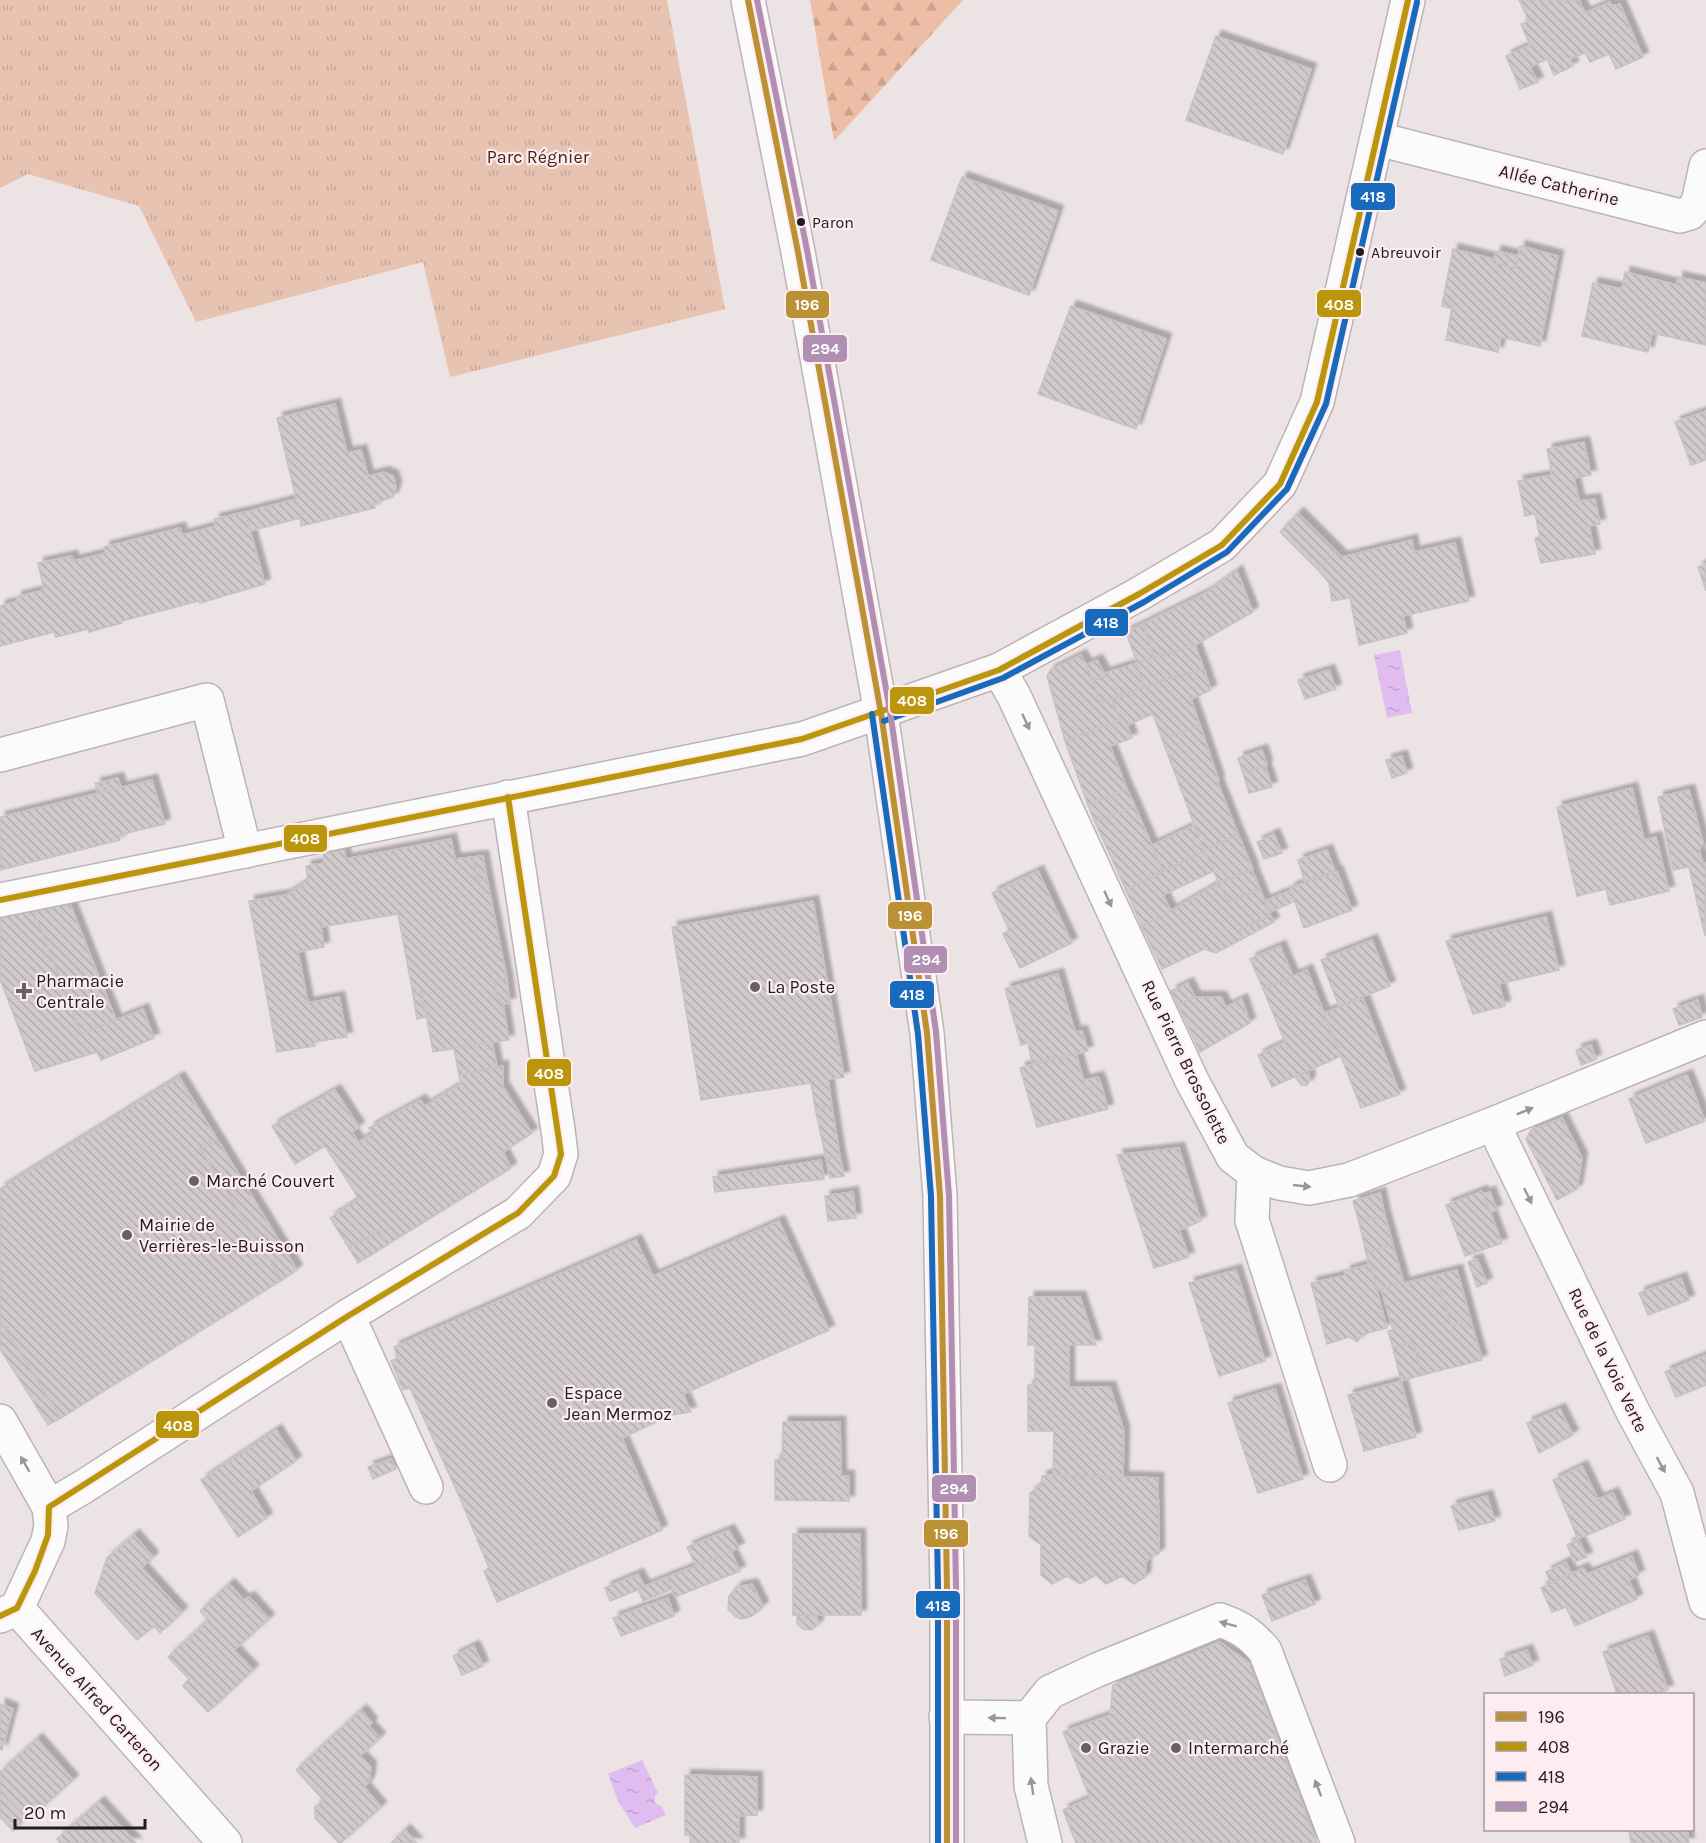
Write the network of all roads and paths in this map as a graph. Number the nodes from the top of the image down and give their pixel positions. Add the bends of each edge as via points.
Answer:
1 (748, 0) edge
2 (1408, 0) edge
3 (1378, 139) junction
4 (1706, 166) edge
5 (999, 670) junction
6 (881, 713) junction
7 (0, 754) edge
8 (508, 797) junction
9 (245, 851) junction
10 (0, 900) edge
11 (1706, 1038) edge
12 (1493, 1124) junction
13 (1254, 1173) junction
14 (348, 1316) junction
15 (0, 1421) edge
16 (1330, 1465) dead end
17 (426, 1487) dead end
18 (49, 1507) junction
19 (1706, 1602) edge
20 (9, 1612) edge
21 (946, 1716) junction
22 (1029, 1718) junction
23 (225, 1843) edge
24 (947, 1843) edge
25 (1044, 1843) edge
26 (1338, 1843) edge

1 - 6 street
2 - 3 street
3 - 4 street, Allée Catherine via 1680,216 1690,213 1698,203
3 - 5 street via 1317,402 1280,484 1222,546
5 - 6 street
5 -> 13 street, Rue Pierre Brossolette via 1192,1082 1233,1157
6 - 8 street via 802,739
6 - 21 street via 927,1033 940,1196
7 - 9 street via 207,700
8 - 9 street
8 - 14 street via 561,1154 554,1176 518,1214
9 - 10 street
12 -> 11 street, Rue Pierre Brossolette
13 -> 12 street, Rue Pierre Brossolette via 1279,1183 1309,1188 1349,1180
12 -> 19 street, Rue de la Voie Verte via 1633,1412 1677,1493
13 - 16 street via 1252,1220
14 - 17 street
14 - 18 street
18 -> 15 street
18 - 20 street via 48,1541
20 - 23 street, Avenue Alfred Carteron
22 -> 21 street
21 - 24 street
25 -> 22 street via 1031,1786
26 -> 22 street via 1265,1651 1254,1637 1238,1627 1220,1620 1097,1670 1050,1692

